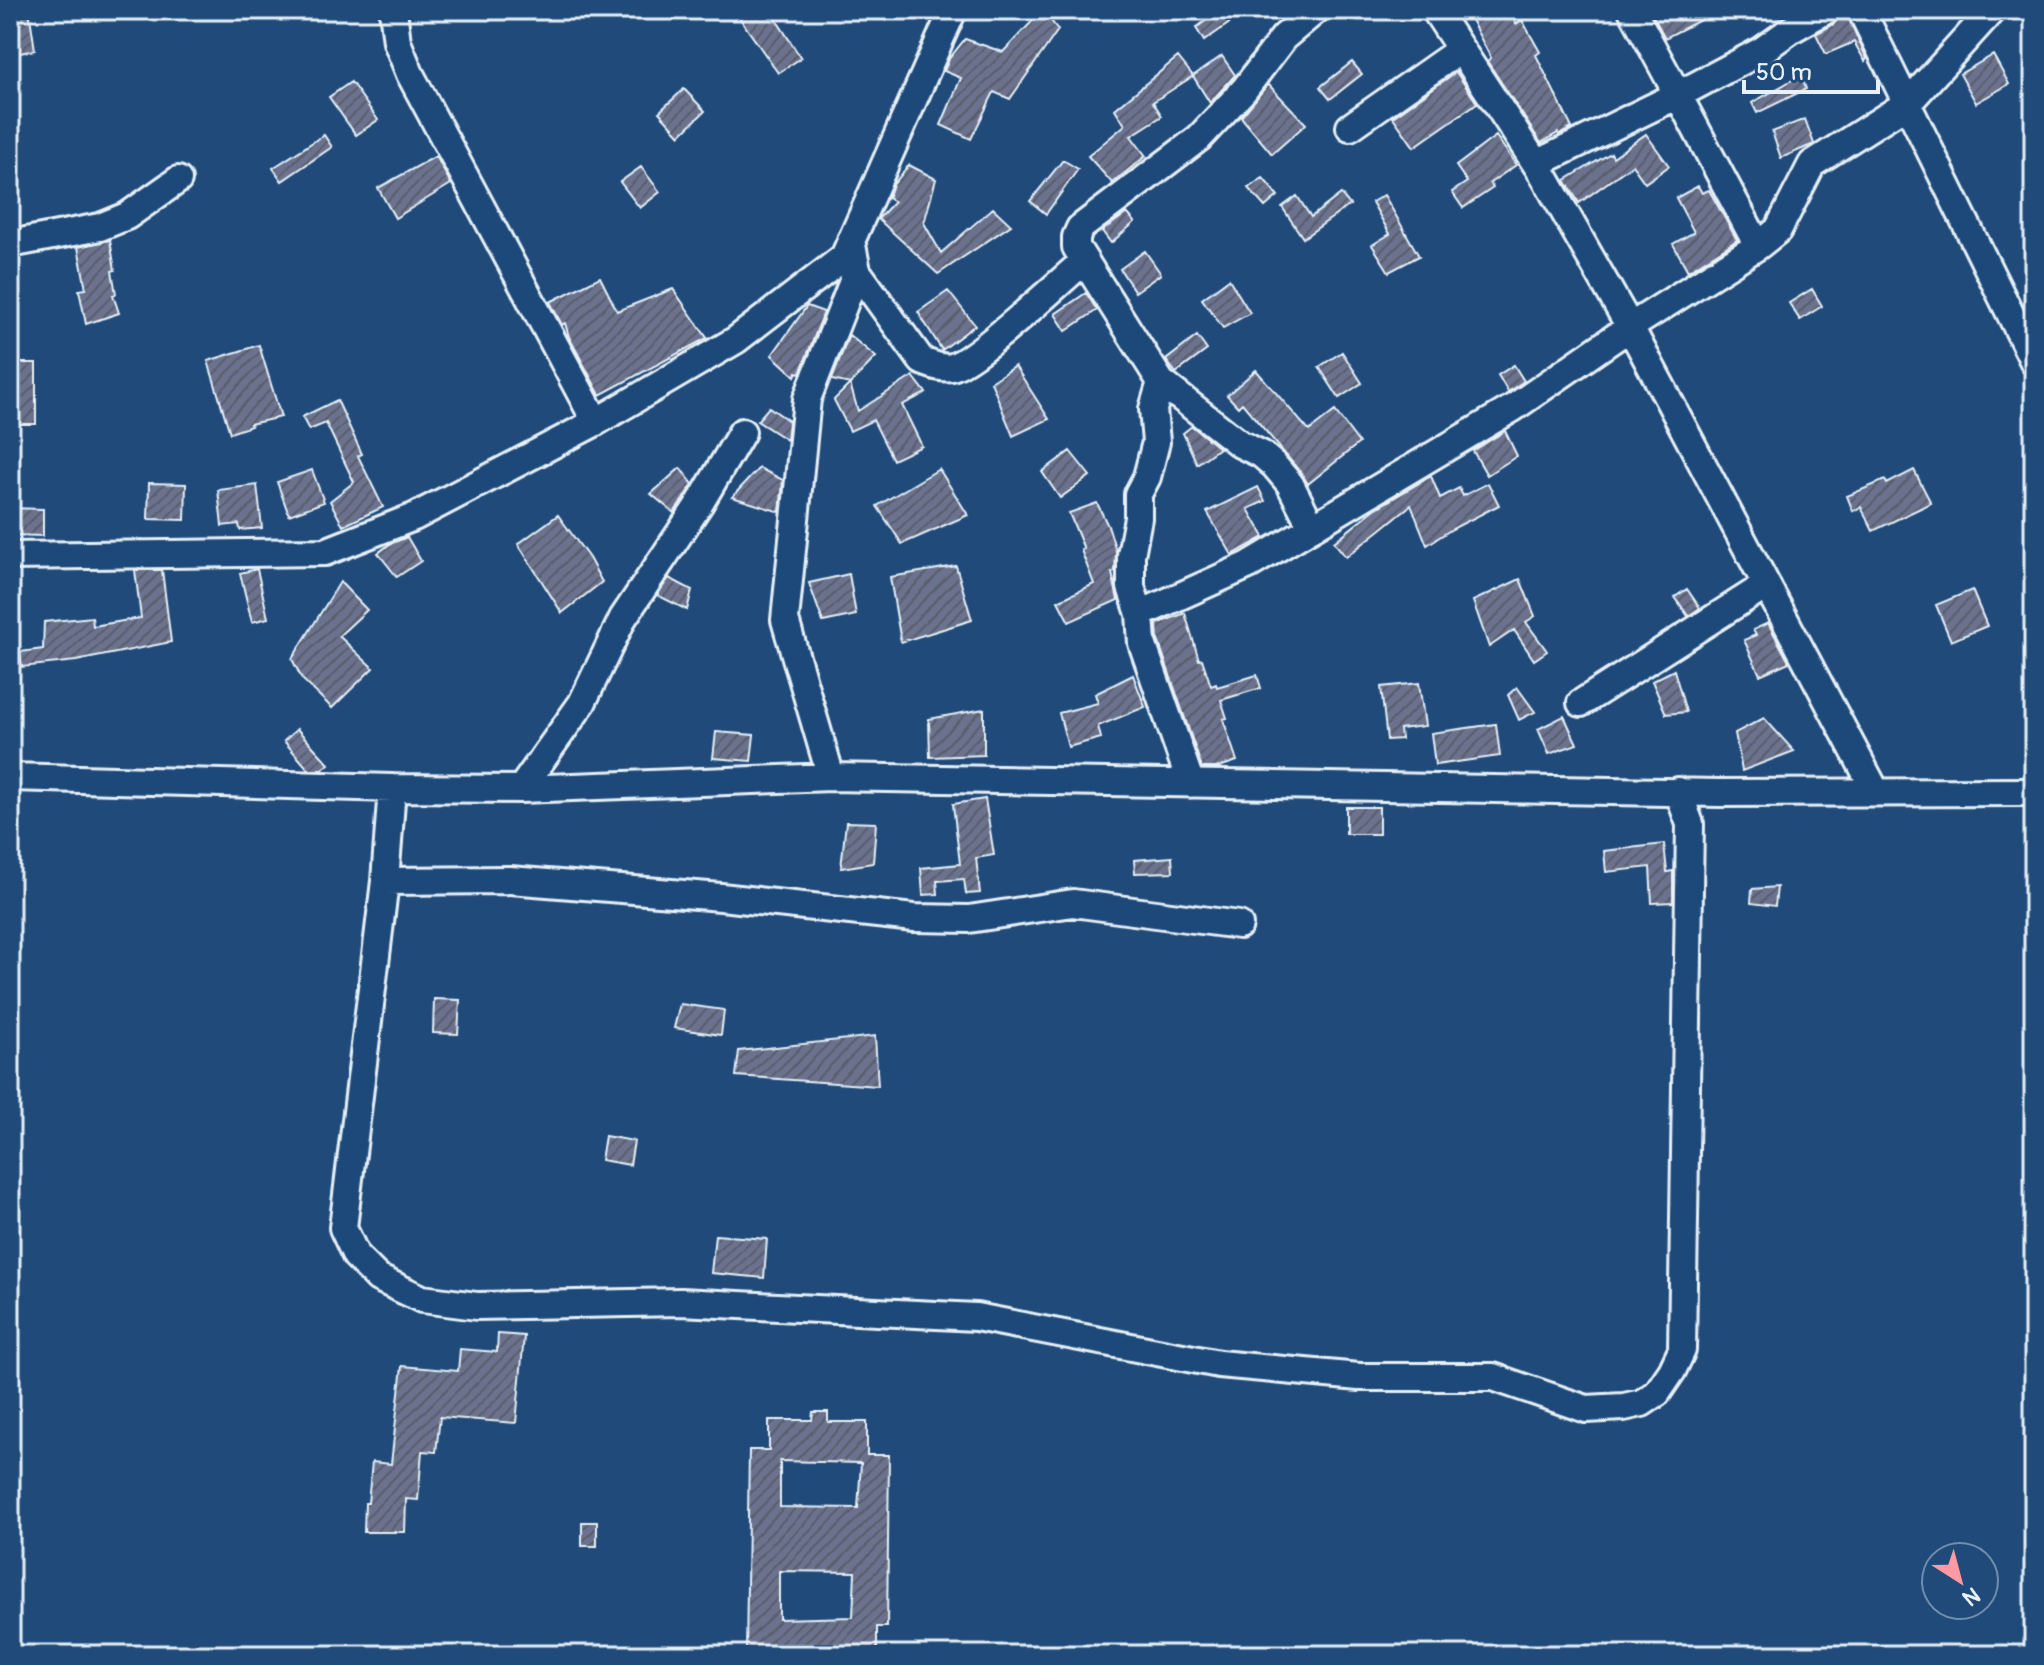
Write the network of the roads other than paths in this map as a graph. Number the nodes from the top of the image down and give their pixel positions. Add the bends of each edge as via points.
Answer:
1 (393, 10) edge
2 (953, 10) edge
3 (1316, 10) edge
4 (1435, 10) edge
5 (1632, 10) edge
6 (1826, 10) edge
7 (1861, 10) edge
8 (1992, 10) edge
9 (1460, 50) junction
10 (1678, 95) junction
11 (1908, 103) junction
12 (1350, 127) dead end
13 (1536, 164) junction
14 (178, 180) dead end
15 (851, 240) junction
16 (10, 244) edge
17 (1758, 246) junction
18 (1083, 262) junction
19 (857, 271) junction
20 (1630, 327) junction
21 (2034, 362) edge
22 (1161, 382) junction
23 (596, 422) junction
24 (742, 432) dead end
25 (1312, 527) junction
26 (10, 556) edge
27 (1766, 585) junction
28 (1140, 614) junction
29 (1581, 703) dead end
30 (10, 777) edge
31 (831, 777) junction
32 (1191, 784) junction
33 (392, 788) junction
34 (521, 789) junction
35 (1678, 791) junction
36 (1876, 792) junction
37 (2034, 792) edge
38 (1719, 793) junction
39 (1690, 824) junction
40 (385, 881) junction
41 (1239, 925) dead end

1 - 23 street via 397,42 410,74
2 - 15 street
3 - 18 street via 1284,37 1199,138 1080,228 1076,247
4 - 9 street
5 - 10 street
6 - 10 street
7 - 11 street
8 - 11 street
9 - 12 street
9 - 13 street
10 - 13 street
10 - 17 street
11 - 17 street via 1812,164 1778,230
11 - 21 street
13 - 20 street
14 - 16 street via 127,216 100,227
15 - 19 street
15 - 23 street via 844,257 736,340
17 - 20 street
18 - 19 street via 975,354 945,367 922,361
18 - 22 street
19 - 31 street via 807,399 785,620
20 - 25 street via 1513,408
20 - 27 street
22 - 25 street via 1274,465
22 - 28 street via 1153,409 1156,442 1138,494 1131,555 1131,587
23 - 26 street via 414,517 325,552
24 - 34 street via 623,618 582,703
25 - 28 street via 1249,565
27 - 29 street
27 - 36 street
28 - 32 street via 1142,643
30 - 33 street
31 - 32 street
31 - 34 street
32 - 35 street
33 - 34 street
33 - 40 street
35 - 38 street
35 - 39 street
36 - 37 street
36 - 38 street
38 - 39 street
39 - 40 street via 1682,1350 1657,1393 1642,1403 1586,1409 1493,1377 1359,1377 1219,1364 976,1317 681,1302 477,1306 422,1299 378,1278 356,1256 343,1228
40 - 41 street via 510,880 914,918 969,919 1073,903

